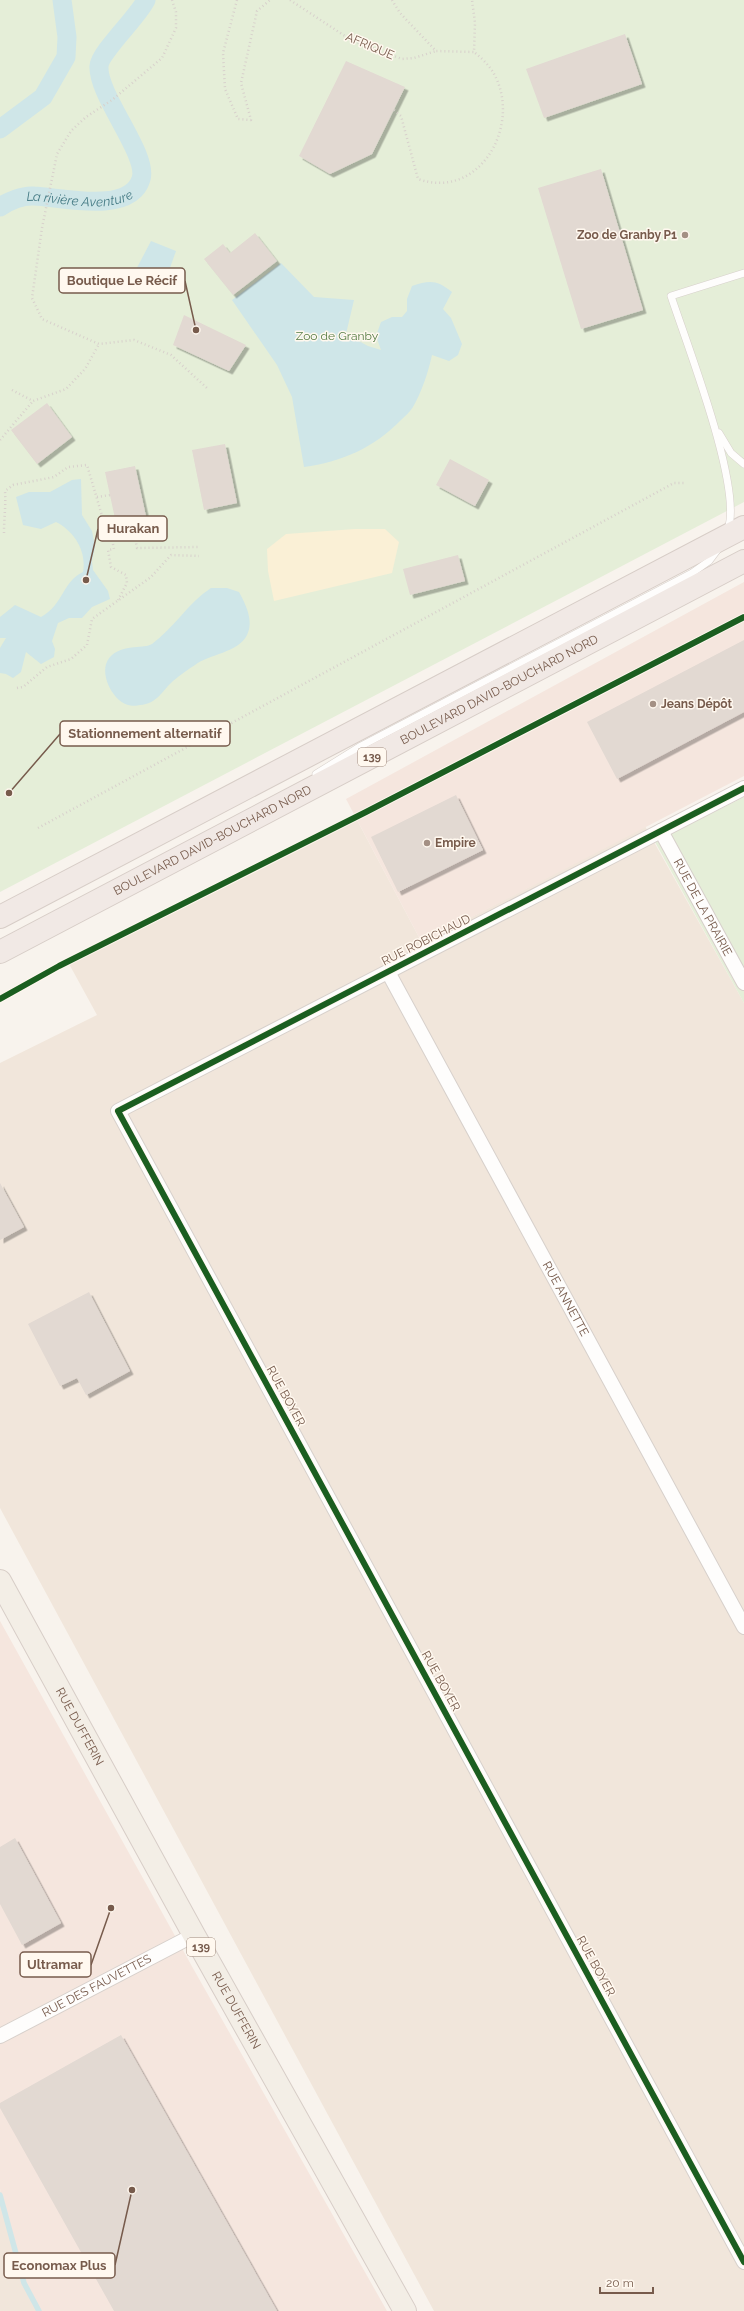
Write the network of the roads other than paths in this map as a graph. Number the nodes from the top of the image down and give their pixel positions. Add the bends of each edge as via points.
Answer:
1 (744, 273) edge
2 (714, 424) junction
3 (744, 464) edge
4 (735, 532) edge
5 (744, 561) edge
6 (308, 779) dead end
7 (295, 788) dead end
8 (744, 788) edge
9 (661, 831) junction
10 (208, 843) junction
11 (0, 917) edge
12 (0, 952) edge
13 (388, 972) junction
14 (744, 983) edge
15 (118, 1111) joint
16 (0, 1582) edge
17 (744, 1627) edge
18 (194, 1935) junction
19 (0, 2036) edge
20 (744, 2262) edge
21 (404, 2311) edge

1 - 2 lane via 671,296
2 - 3 lane via 731,453
2 - 4 lane
4 - 6 lane via 709,561 692,573 361,746
4 - 11 highway, 139
5 - 10 highway, BOULEVARD DAVID-BOUCHARD NORD / 139
7 - 10 lane
8 - 9 street, RUE ROBICHAUD
9 - 13 street, RUE ROBICHAUD
9 - 14 street, RUE DE LA PRAIRIE
10 - 12 highway, BOULEVARD DAVID-BOUCHARD NORD / 139
13 - 15 street, RUE ROBICHAUD
13 - 17 street, RUE ANNETTE
15 - 20 street, RUE BOYER
16 - 18 main road, RUE DUFFERIN / 139
18 - 19 street, RUE DES FAUVETTES
18 - 21 main road, RUE DUFFERIN / 139

